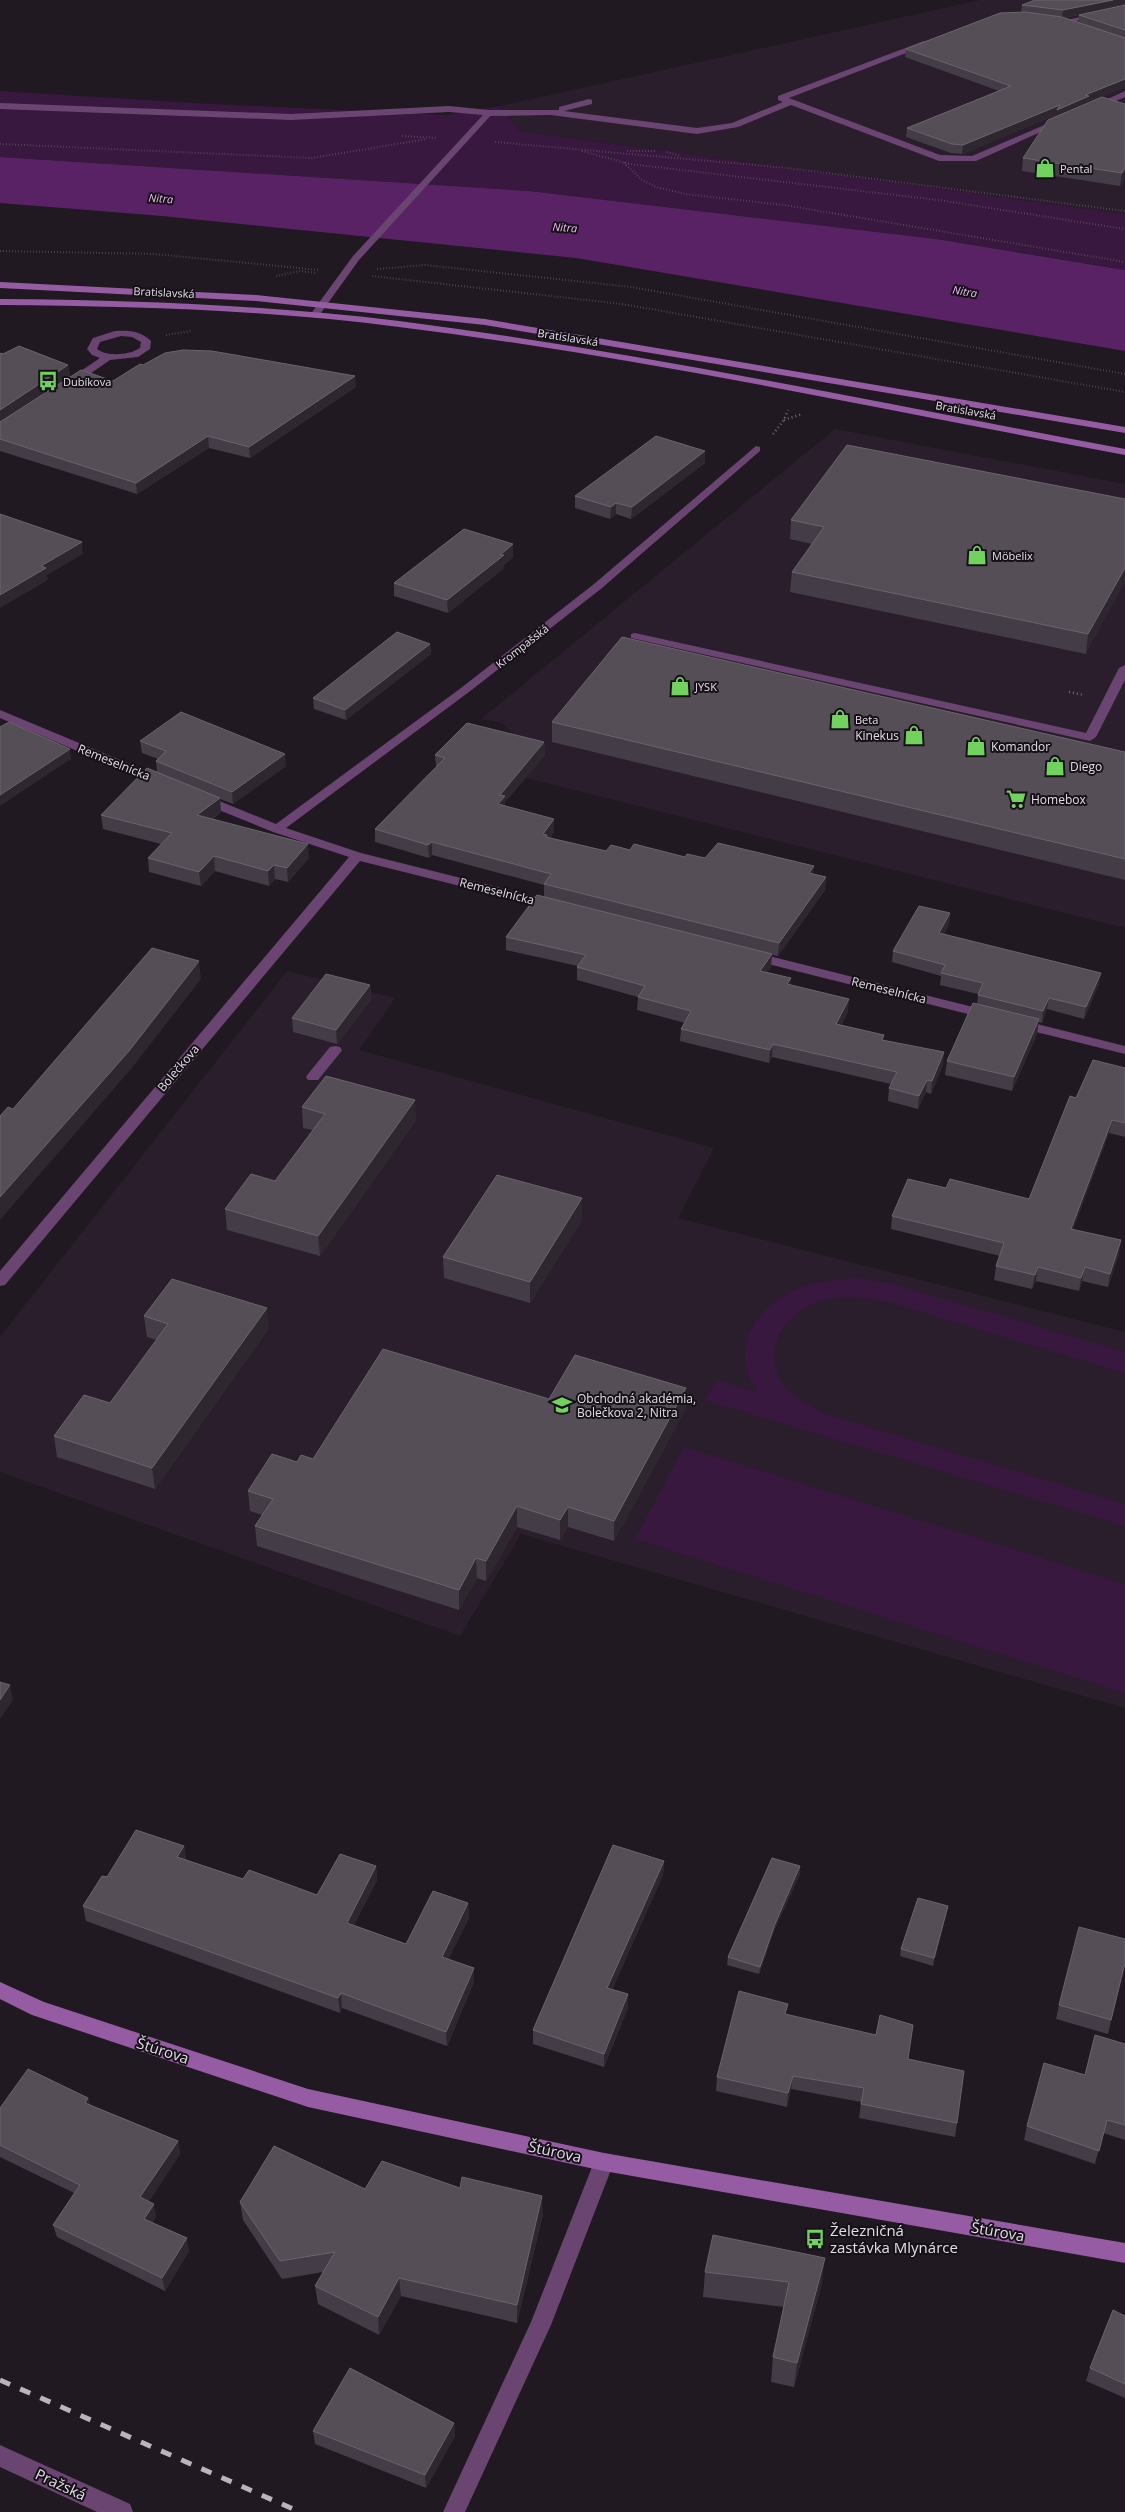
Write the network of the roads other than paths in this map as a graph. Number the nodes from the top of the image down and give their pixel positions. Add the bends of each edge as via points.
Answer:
1 (1125, 9) edge
2 (1052, 21) edge
3 (1062, 22) junction
4 (1080, 28) edge
5 (934, 39) edge
6 (1125, 94) edge
7 (1110, 100) junction
8 (792, 101) junction
9 (589, 102) dead end
10 (1125, 105) edge
11 (0, 106) edge
12 (1086, 110) edge
13 (551, 112) junction
14 (489, 113) junction
15 (1070, 117) edge
16 (0, 285) edge
17 (0, 302) edge
18 (322, 303) junction
19 (314, 315) junction
20 (109, 357) junction
21 (64, 388) edge
22 (1125, 430) edge
23 (756, 449) dead end
24 (1125, 452) edge
25 (635, 636) dead end
26 (1125, 668) edge
27 (1121, 684) edge
28 (0, 714) edge
29 (169, 784) edge
30 (187, 792) edge
31 (277, 829) junction
32 (357, 856) junction
33 (568, 909) edge
34 (741, 953) edge
35 (335, 1050) dead end
36 (1125, 1050) edge
37 (313, 1077) dead end
38 (0, 1282) edge
39 (0, 1990) edge
40 (604, 2162) junction
41 (1125, 2253) edge
42 (0, 2456) edge
43 (122, 2512) edge
44 (454, 2512) edge

1 - 3 street
2 - 3 street
3 - 4 street
5 - 8 street via 782,98
6 - 7 street
7 - 10 street
7 - 12 street
8 - 13 street via 734,127 719,130 696,131
8 - 15 street via 939,158 973,159
9 - 13 street
11 - 14 street via 291,117 449,109
13 - 14 street
14 - 18 street via 343,272
16 - 18 main road, Bratislavská via 178,292
17 - 19 main road, Bratislavská via 174,305
18 - 19 street
18 - 22 main road, Bratislavská via 589,338
19 - 24 main road, Bratislavská via 588,352
20 - 20 street via 126,357 141,352 146,349 146,341 137,335 119,334 96,340 92,349 101,356
20 - 21 street
23 - 31 street, Krompašská via 590,592 466,690
25 - 27 street via 1090,737
26 - 27 street
28 - 29 street, Remeselnícka via 11,724
30 - 31 street, Remeselnícka
31 - 32 street, Remeselnícka
32 - 33 street, Remeselnícka
32 - 38 street, Bolečkova
34 - 36 street, Remeselnícka
35 - 37 street
39 - 40 main road, Štúrova via 39,2009 308,2098
40 - 41 main road, Štúrova
40 - 44 street via 540,2325
42 - 43 street, Pražská

